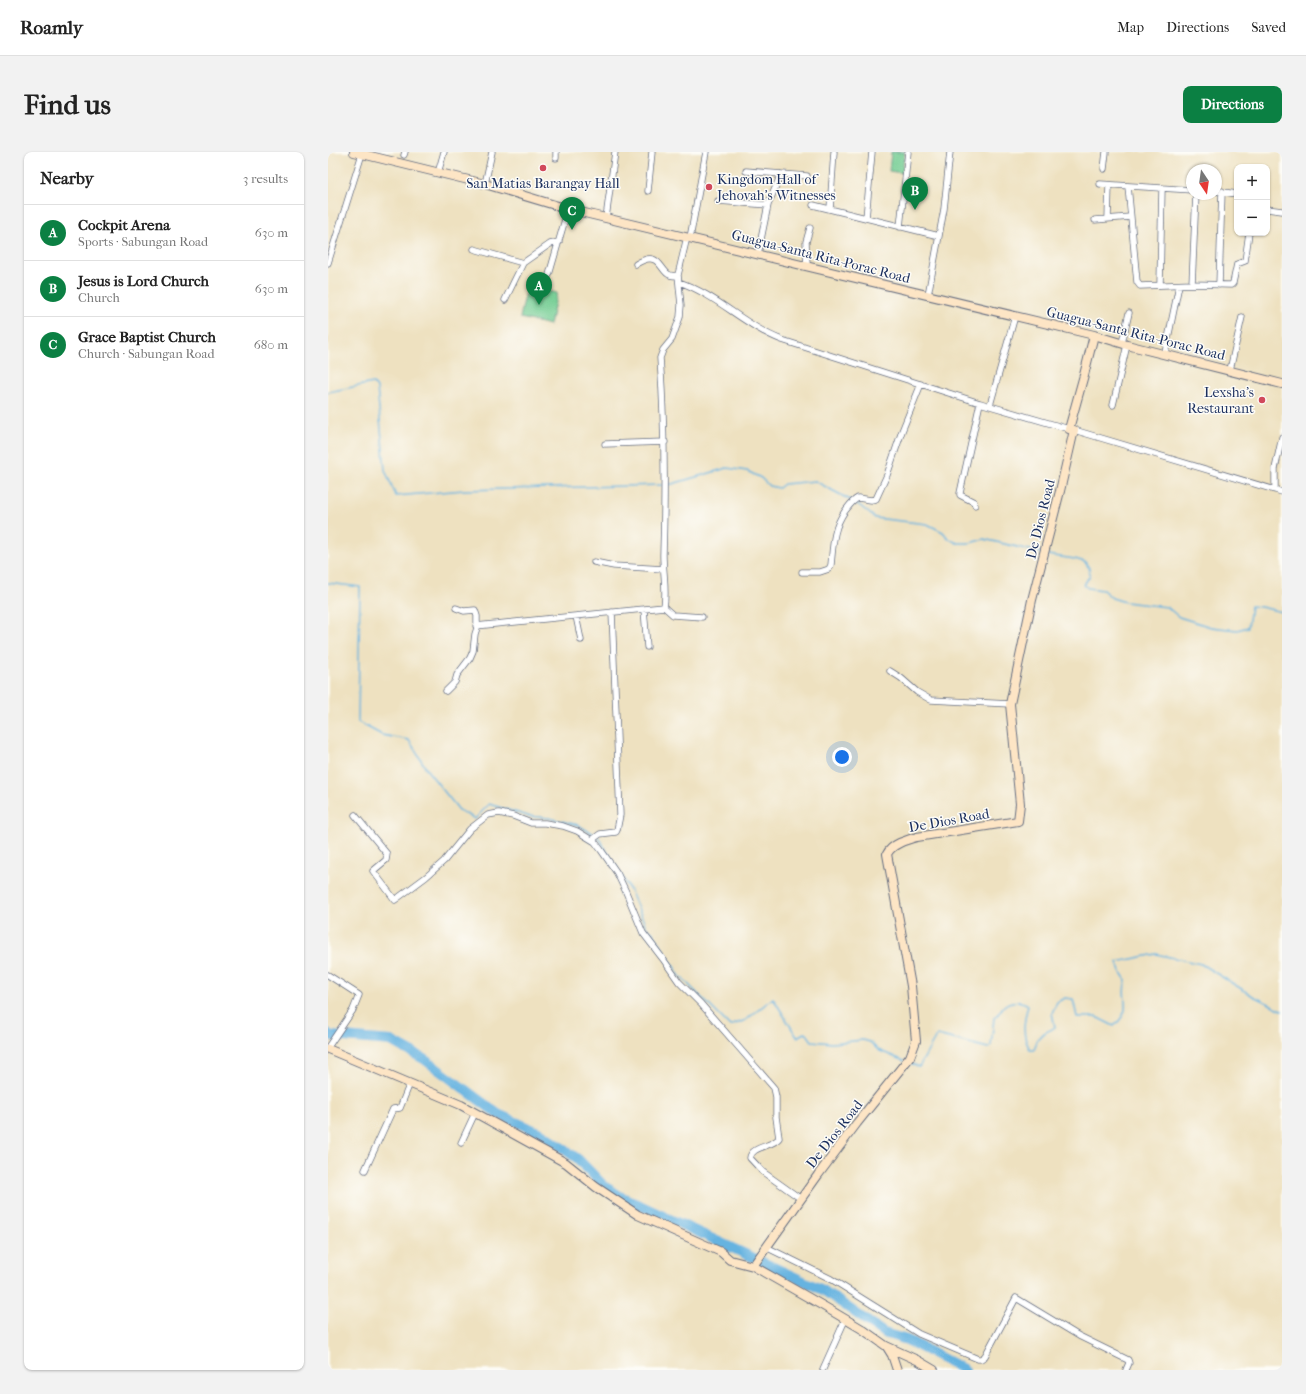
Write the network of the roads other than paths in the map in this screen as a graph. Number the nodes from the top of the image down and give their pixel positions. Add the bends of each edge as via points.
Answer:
1 (444, 152) edge
2 (492, 152) edge
3 (556, 152) edge
4 (615, 152) edge
5 (652, 152) edge
6 (706, 152) edge
7 (834, 152) edge
8 (872, 152) edge
9 (908, 152) edge
10 (950, 152) edge
11 (1106, 152) edge
12 (358, 153) edge
13 (556, 158) dead end
14 (1104, 169) dead end
15 (746, 171) dead end
16 (438, 173) junction
17 (781, 174) junction
18 (808, 176) dead end
19 (484, 184) junction
20 (1100, 184) dead end
21 (1109, 185) junction
22 (1128, 186) junction
23 (1162, 188) junction
24 (1186, 190) edge
25 (648, 191) dead end
26 (1222, 192) edge
27 (1234, 194) edge
28 (1196, 200) edge
29 (1219, 200) edge
30 (718, 201) dead end
31 (813, 205) dead end
32 (768, 206) junction
33 (568, 209) junction
34 (830, 209) junction
35 (1270, 209) edge
36 (1282, 211) edge
37 (1130, 217) junction
38 (606, 218) junction
39 (866, 218) junction
40 (1108, 219) junction
41 (1095, 220) dead end
42 (900, 227) junction
43 (810, 228) dead end
44 (939, 236) junction
45 (1249, 236) edge
46 (689, 237) junction
47 (559, 242) junction
48 (474, 249) dead end
49 (758, 254) junction
50 (328, 263) edge
51 (523, 263) junction
52 (636, 264) dead end
53 (807, 266) junction
54 (549, 275) dead end
55 (678, 275) junction
56 (679, 282) junction
57 (1192, 284) junction
58 (1160, 285) junction
59 (1179, 285) junction
60 (1219, 286) junction
61 (928, 295) junction
62 (505, 300) dead end
63 (1129, 313) dead end
64 (1015, 316) junction
65 (1242, 316) dead end
66 (1094, 335) junction
67 (1125, 344) junction
68 (1164, 353) junction
69 (1230, 370) junction
70 (921, 384) junction
71 (1282, 384) edge
72 (980, 403) junction
73 (990, 405) junction
74 (1113, 405) dead end
75 (1072, 430) junction
76 (1282, 437) edge
77 (665, 442) junction
78 (605, 444) dead end
79 (1275, 490) junction
80 (1282, 492) edge
81 (975, 505) dead end
82 (594, 562) dead end
83 (663, 569) junction
84 (802, 572) dead end
85 (664, 607) junction
86 (456, 608) dead end
87 (644, 609) junction
88 (612, 612) junction
89 (576, 616) junction
90 (702, 617) dead end
91 (476, 626) junction
92 (581, 640) dead end
93 (647, 646) dead end
94 (890, 671) dead end
95 (446, 691) dead end
96 (1010, 704) junction
97 (355, 815) dead end
98 (593, 839) junction
99 (328, 975) edge
100 (328, 1047) edge
101 (410, 1083) junction
102 (475, 1113) junction
103 (461, 1143) dead end
104 (366, 1170) dead end
105 (800, 1199) junction
106 (763, 1250) junction
107 (754, 1265) junction
108 (845, 1320) junction
109 (886, 1346) junction
110 (823, 1368) dead end
111 (897, 1370) edge
112 (934, 1370) edge
113 (1126, 1370) edge

1 - 16 street
2 - 19 street
3 - 13 street
4 - 38 street
5 - 25 street
6 - 46 street
7 - 34 street
8 - 39 street
9 - 42 street
10 - 44 street
11 - 14 street
12 - 16 street, Guagua-Santa Rita-Porac Road
12 - 50 street
15 - 17 street
16 - 19 street, Guagua-Santa Rita-Porac Road
17 - 18 street
17 - 32 street
19 - 33 street, Guagua-Santa Rita-Porac Road
20 - 21 street
21 - 22 street
21 - 40 street
22 - 23 street
22 - 37 street
23 - 24 street
23 - 58 street
26 - 27 street
28 - 57 street
29 - 60 street
30 - 32 street
31 - 34 street
32 - 49 street
33 - 38 street, Guagua-Santa Rita-Porac Road
33 - 47 street
34 - 39 street
35 - 36 street
37 - 40 street
37 - 58 street via 1136,282 1140,286
38 - 46 street, Guagua-Santa Rita-Porac Road
39 - 42 street
40 - 41 street
42 - 44 street
43 - 53 street via 806,242
44 - 61 street
45 - 60 street via 1245,261 1238,264 1233,283
46 - 49 street, Guagua-Santa Rita-Porac Road
46 - 55 street
47 - 51 street via 550,244
47 - 54 street
48 - 51 street
49 - 53 street, Guagua-Santa Rita-Porac Road
51 - 62 street
52 - 55 street via 654,259 660,263 665,273 671,276
53 - 61 street, Guagua-Santa Rita-Porac Road
55 - 56 street
56 - 70 street via 737,313 767,334
56 - 77 street via 680,317 672,339 660,358
57 - 59 street
57 - 60 street
58 - 59 street
59 - 68 street
61 - 64 street, Guagua-Santa Rita-Porac Road
63 - 67 street
64 - 66 street, Guagua-Santa Rita-Porac Road
64 - 73 street
65 - 69 street
66 - 67 street, Guagua-Santa Rita-Porac Road
66 - 75 street, De Dios Road
67 - 68 street, Guagua-Santa Rita-Porac Road
67 - 74 street
68 - 69 street, Guagua-Santa Rita-Porac Road
69 - 71 street, Guagua-Santa Rita-Porac Road
70 - 72 street
70 - 84 street via 876,499 858,498 840,519 834,533 829,569
72 - 73 street
72 - 81 street via 960,493
73 - 75 street
75 - 79 street
75 - 96 street, De Dios Road
76 - 79 street via 1275,469
77 - 78 street
77 - 83 street
79 - 80 street
82 - 83 street
83 - 85 street
85 - 87 street
85 - 90 street via 673,615
86 - 91 street via 464,611 475,610
87 - 88 street
87 - 93 street
88 - 89 street
88 - 98 street via 620,815 616,832 600,834
89 - 91 street
89 - 92 street
91 - 95 street via 470,658
94 - 96 street via 931,700
96 - 105 street, De Dios Road via 1020,804 1018,820 917,837 896,845 887,854 911,986 916,1041 914,1049 910,1058
97 - 98 street via 387,854 386,860 373,872 395,900 444,861 470,828 493,813 513,816 531,823 563,826
98 - 105 street via 617,873 643,933 683,987 774,1088 779,1140 753,1152 750,1158 763,1172
99 - 100 street via 359,995 353,1010
100 - 101 street
101 - 102 street
101 - 104 street via 400,1108 394,1109
102 - 103 street
102 - 107 street via 566,1163 638,1215 721,1252 730,1260
105 - 106 street, De Dios Road
106 - 107 street, De Dios Road
106 - 113 street via 831,1279 919,1334 978,1359 985,1356 1016,1298 1079,1336 1128,1360
107 - 108 street
108 - 109 street
108 - 110 street
109 - 111 street
109 - 112 street

